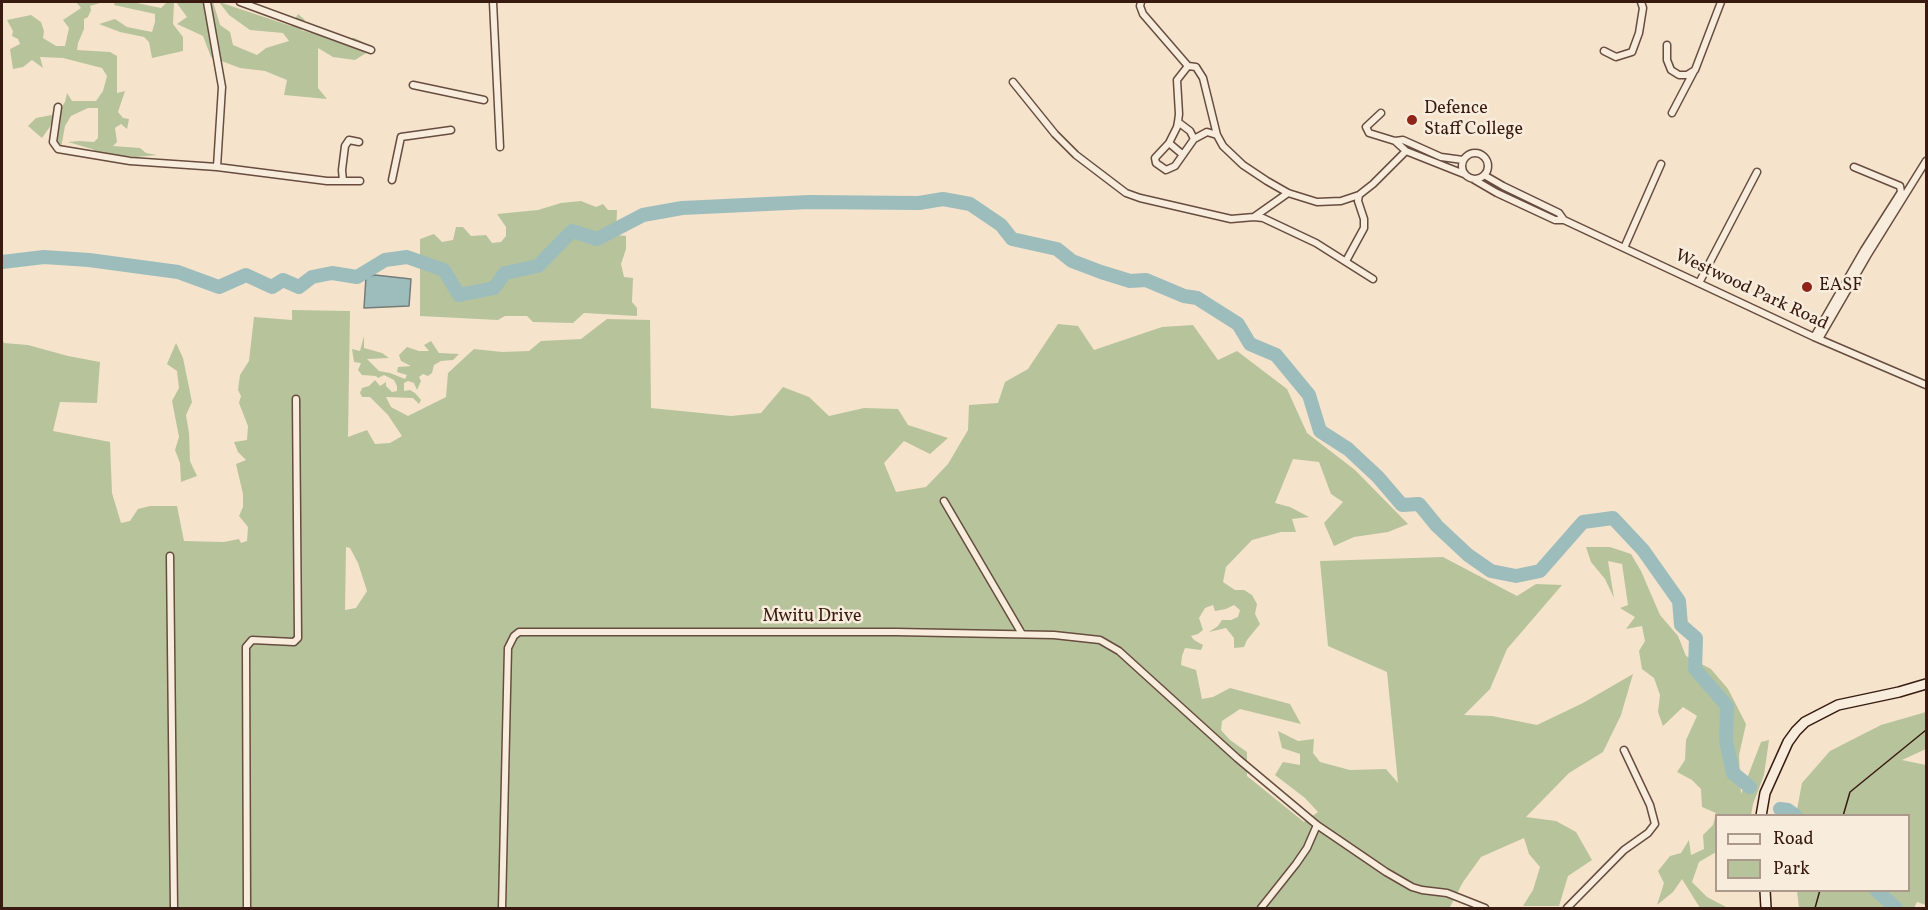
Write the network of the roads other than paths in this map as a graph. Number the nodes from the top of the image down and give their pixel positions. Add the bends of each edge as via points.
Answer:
1 (207, 2) edge
2 (240, 2) edge
3 (494, 2) edge
4 (1141, 2) edge
5 (1641, 2) edge
6 (1721, 2) edge
7 (1667, 45) dead end
8 (371, 50) dead end
9 (1604, 51) dead end
10 (1188, 66) junction
11 (1695, 70) junction
12 (1013, 82) dead end
13 (413, 85) dead end
14 (484, 100) dead end
15 (58, 107) dead end
16 (1381, 113) dead end
17 (1672, 113) dead end
18 (1178, 122) junction
19 (451, 130) dead end
20 (1216, 135) junction
21 (1194, 139) junction
22 (1395, 141) junction
23 (359, 142) dead end
24 (1169, 143) junction
25 (500, 147) dead end
26 (1406, 151) junction
27 (1182, 154) junction
28 (1463, 160) junction
29 (1926, 161) edge
30 (1661, 164) dead end
31 (217, 167) junction
32 (1854, 167) dead end
33 (1757, 172) dead end
34 (1466, 175) junction
35 (1484, 175) junction
36 (1473, 179) junction
37 (392, 180) dead end
38 (343, 181) junction
39 (360, 181) dead end
40 (1288, 193) junction
41 (1359, 195) junction
42 (1254, 217) junction
43 (1564, 220) junction
44 (1624, 248) junction
45 (1346, 261) junction
46 (1373, 279) dead end
47 (1699, 283) junction
48 (1816, 338) junction
49 (1926, 385) edge
50 (296, 399) dead end
51 (944, 501) dead end
52 (170, 556) dead end
53 (1022, 634) junction
54 (1926, 684) edge
55 (1624, 750) dead end
56 (1761, 814) edge
57 (1317, 825) junction
58 (1765, 892) edge
59 (1469, 906) edge
60 (174, 909) edge
61 (247, 909) edge
62 (502, 909) edge
63 (1261, 909) edge
64 (1485, 909) edge
65 (1567, 909) edge
66 (1766, 909) edge

1 - 31 street via 222,87
2 - 8 street
3 - 25 street
4 - 10 street via 1143,14
5 - 9 street via 1639,33 1632,52 1616,57
6 - 11 street
7 - 11 street via 1671,70 1687,75
10 - 18 street via 1177,80
10 - 20 street via 1196,67 1203,78
11 - 17 street
12 - 42 street via 1076,155 1126,193 1231,219
13 - 14 street
15 - 31 street via 53,142 58,149 130,161
16 - 22 street via 1366,127 1369,133
18 - 21 street
18 - 24 street
19 - 37 street via 401,137
20 - 21 street via 1207,132
20 - 40 street via 1244,165
21 - 27 street
22 - 26 street
22 - 28 street via 1403,140 1442,157
23 - 38 street via 349,140 345,146
24 - 27 street
24 - 27 street via 1155,158 1156,163 1166,170 1175,166
26 - 34 street
26 - 41 street
28 - 34 street
28 - 35 street via 1472,154 1482,155 1488,164
29 - 48 street
30 - 44 street
31 - 38 street
32 - 48 street via 1900,186 1901,192
33 - 47 street
34 - 36 street
35 - 36 street
35 - 43 street, Westwood Park Road via 1558,213
36 - 43 street, Westwood Park Road via 1555,220
38 - 39 street
40 - 41 street via 1317,202
40 - 42 street
41 - 45 street via 1364,228
42 - 45 street via 1316,243
43 - 44 street, Westwood Park Road
44 - 47 street, Westwood Park Road
45 - 46 street
47 - 48 street, Westwood Park Road
48 - 49 street, Westwood Park Road
50 - 61 street via 298,638 294,642 252,640 246,647
51 - 53 street
52 - 60 street
53 - 57 street, Mwitu Drive via 1100,640 1119,651
53 - 62 street, Mwitu Drive via 519,632 508,648
54 - 56 main road via 1838,705 1805,722 1783,752 1765,793
55 - 65 street via 1655,824
57 - 59 street, Mwitu Drive via 1401,882 1447,893
57 - 63 street via 1307,848
58 - 66 main road
59 - 64 street, Mwitu Drive

